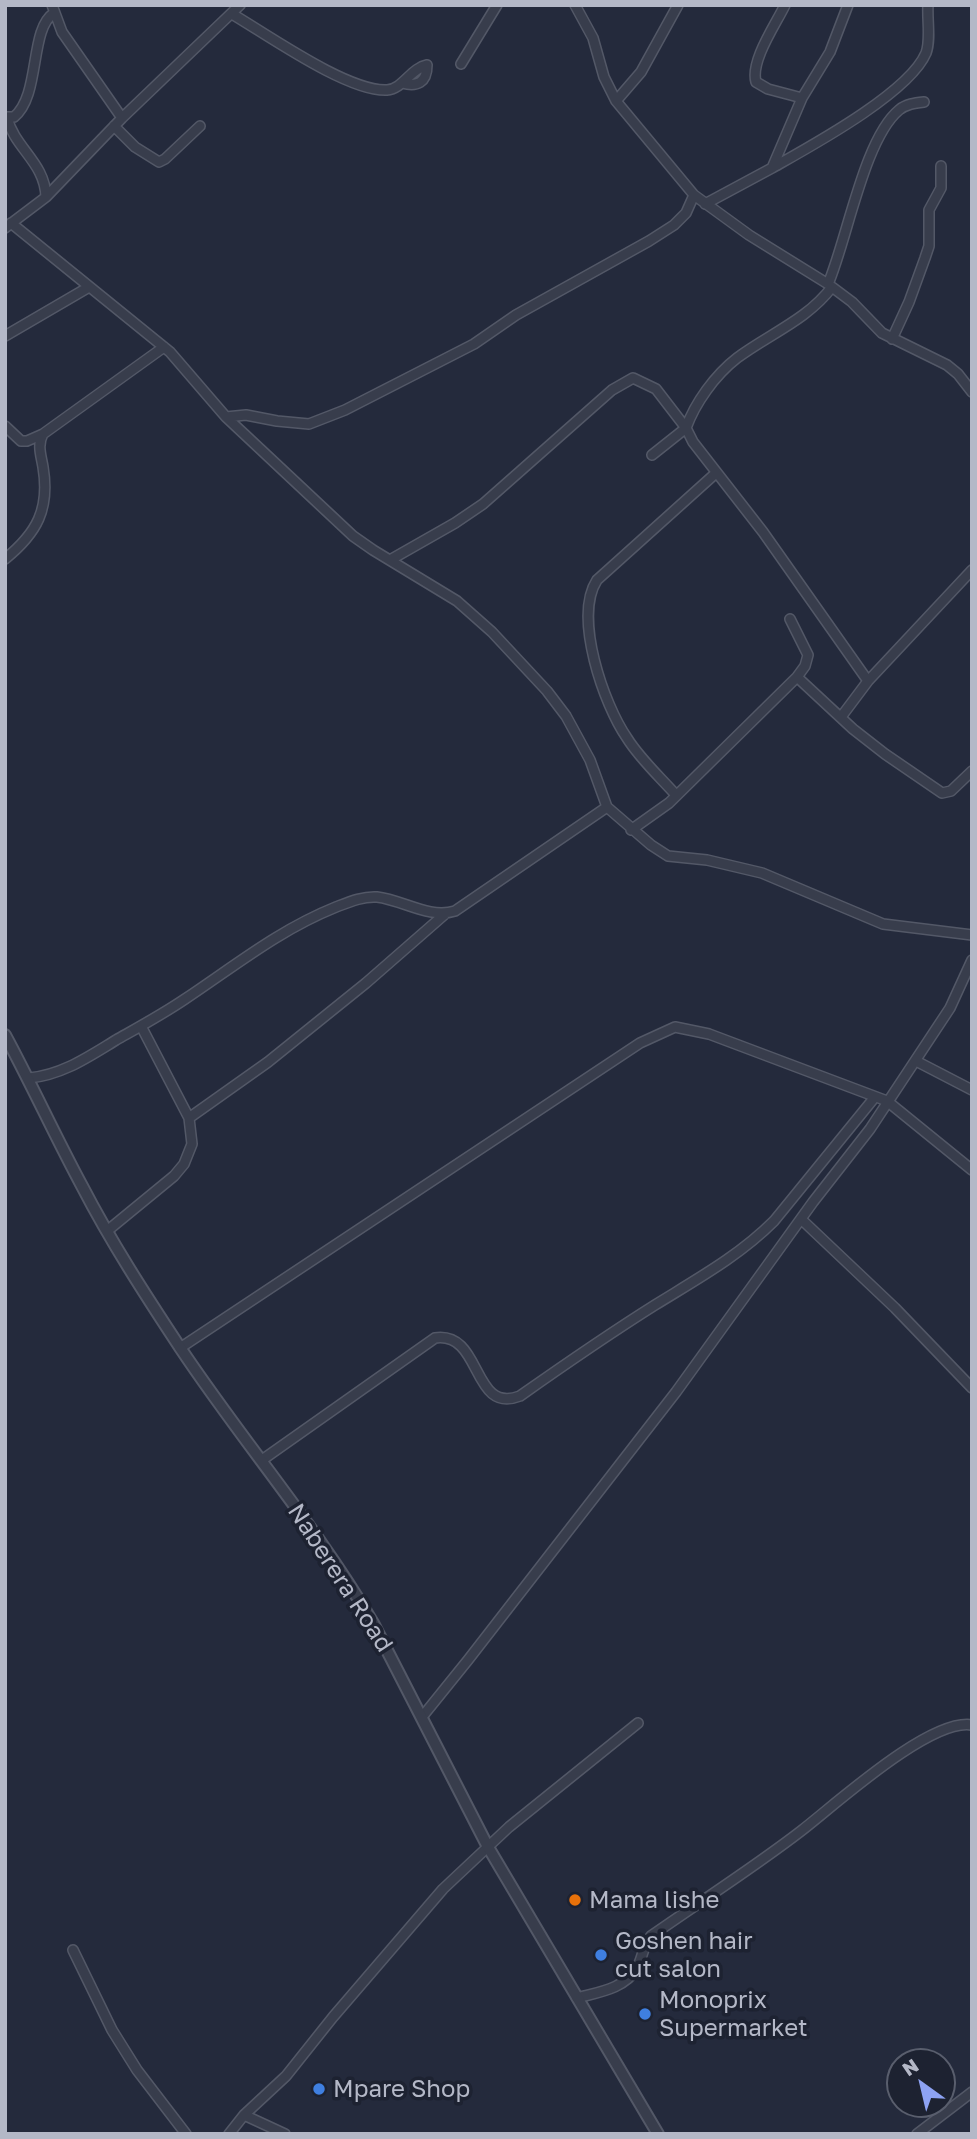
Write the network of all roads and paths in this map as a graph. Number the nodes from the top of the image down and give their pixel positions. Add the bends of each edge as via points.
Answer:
1 (240, 5) edge
2 (497, 5) edge
3 (575, 5) edge
4 (678, 5) edge
5 (785, 5) edge
6 (848, 5) edge
7 (928, 5) edge
8 (53, 9) edge
9 (232, 14) junction
10 (461, 64) dead end
11 (402, 83) dead end
12 (802, 98) junction
13 (616, 101) junction
14 (924, 102) dead end
15 (6, 117) edge
16 (122, 118) junction
17 (114, 126) junction
18 (200, 126) dead end
19 (941, 166) dead end
20 (772, 168) junction
21 (694, 195) junction
22 (46, 197) junction
23 (705, 204) junction
24 (8, 225) edge
25 (830, 285) junction
26 (89, 287) junction
27 (5, 336) edge
28 (892, 339) junction
29 (164, 347) junction
30 (972, 392) edge
31 (226, 416) junction
32 (5, 426) edge
33 (686, 428) junction
34 (43, 434) junction
35 (652, 455) dead end
36 (716, 473) junction
37 (5, 559) edge
38 (390, 560) junction
39 (972, 570) edge
40 (790, 619) dead end
41 (797, 677) junction
42 (868, 681) junction
43 (841, 717) junction
44 (972, 771) edge
45 (676, 795) junction
46 (607, 807) junction
47 (631, 830) junction
48 (445, 914) junction
49 (972, 935) edge
50 (972, 960) edge
51 (141, 1026) junction
52 (5, 1035) edge
53 (916, 1061) junction
54 (29, 1078) junction
55 (972, 1090) edge
56 (875, 1097) junction
57 (887, 1101) junction
58 (189, 1118) junction
59 (972, 1170) edge
60 (801, 1219) junction
61 (107, 1231) junction
62 (180, 1348) junction
63 (972, 1388) edge
64 (262, 1460) junction
65 (422, 1717) junction
66 (638, 1723) dead end
67 (972, 1725) edge
68 (488, 1847) junction
69 (72, 1950) dead end
70 (577, 1998) junction
71 (972, 2092) edge
72 (244, 2115) junction
73 (186, 2134) edge
74 (229, 2134) edge
75 (285, 2134) edge
76 (658, 2134) edge
77 (917, 2134) edge

1 - 9 street
2 - 10 street
3 - 13 street via 593,38
4 - 13 street via 641,72
5 - 12 street via 754,76 768,89
6 - 12 street via 825,62
7 - 20 street via 927,51 912,73 866,110
8 - 15 street via 43,27 21,109 14,117
8 - 16 street via 72,48
9 - 11 street via 359,86 389,90
9 - 16 street
12 - 20 street
13 - 21 street
14 - 25 street via 897,111 879,137
15 - 22 street via 43,176
16 - 17 street
17 - 18 street via 159,162
17 - 22 street
19 - 28 street via 941,188 929,211 929,246
20 - 23 street
21 - 23 street
21 - 31 street via 686,214 656,237 516,315 474,344 345,410 309,424
22 - 24 street
23 - 25 street
24 - 26 street
25 - 28 street
25 - 33 street via 812,309 722,372
26 - 27 street
26 - 29 street
28 - 30 street via 947,365
29 - 31 street
29 - 34 street
31 - 38 street via 354,536
32 - 34 street via 21,441
33 - 35 street
33 - 36 street
33 - 38 street via 656,389 637,378 628,380 504,488
34 - 37 street via 43,511 25,541
36 - 42 street
36 - 45 street via 597,580 589,595 592,655 615,716 628,741
38 - 46 street via 468,610 547,691 582,741
39 - 42 street
40 - 41 street via 808,654
41 - 43 street
41 - 45 street
42 - 43 street
43 - 44 street via 942,793 951,791
45 - 47 street
46 - 47 street
46 - 48 street
47 - 49 street via 668,856 762,873 884,924
48 - 51 street via 376,897 354,900 276,935
48 - 58 street via 268,1062
50 - 53 street via 950,1008
51 - 54 street via 58,1073
51 - 58 street
52 - 54 street, Naberera Road
53 - 55 street
53 - 57 street
54 - 61 street, Naberera Road
56 - 57 street
56 - 62 street via 709,1034 675,1027 640,1043
56 - 64 street via 774,1222 741,1252 520,1396 511,1400 493,1395 461,1345 446,1337 435,1338
57 - 59 street
57 - 60 street
58 - 61 street via 192,1143 184,1164
60 - 63 street
60 - 65 street via 676,1392
61 - 62 street, Naberera Road
62 - 64 street, Naberera Road
64 - 65 street, Naberera Road via 354,1590
65 - 68 street, Naberera Road
66 - 68 street
67 - 70 street via 960,1723 919,1742 871,1774 801,1831 651,1936 636,1970 622,1985
68 - 70 street, Naberera Road
68 - 72 street via 443,1889 286,2076
69 - 73 street via 118,2040
70 - 76 street, Naberera Road
71 - 77 street
72 - 74 street
72 - 75 street

